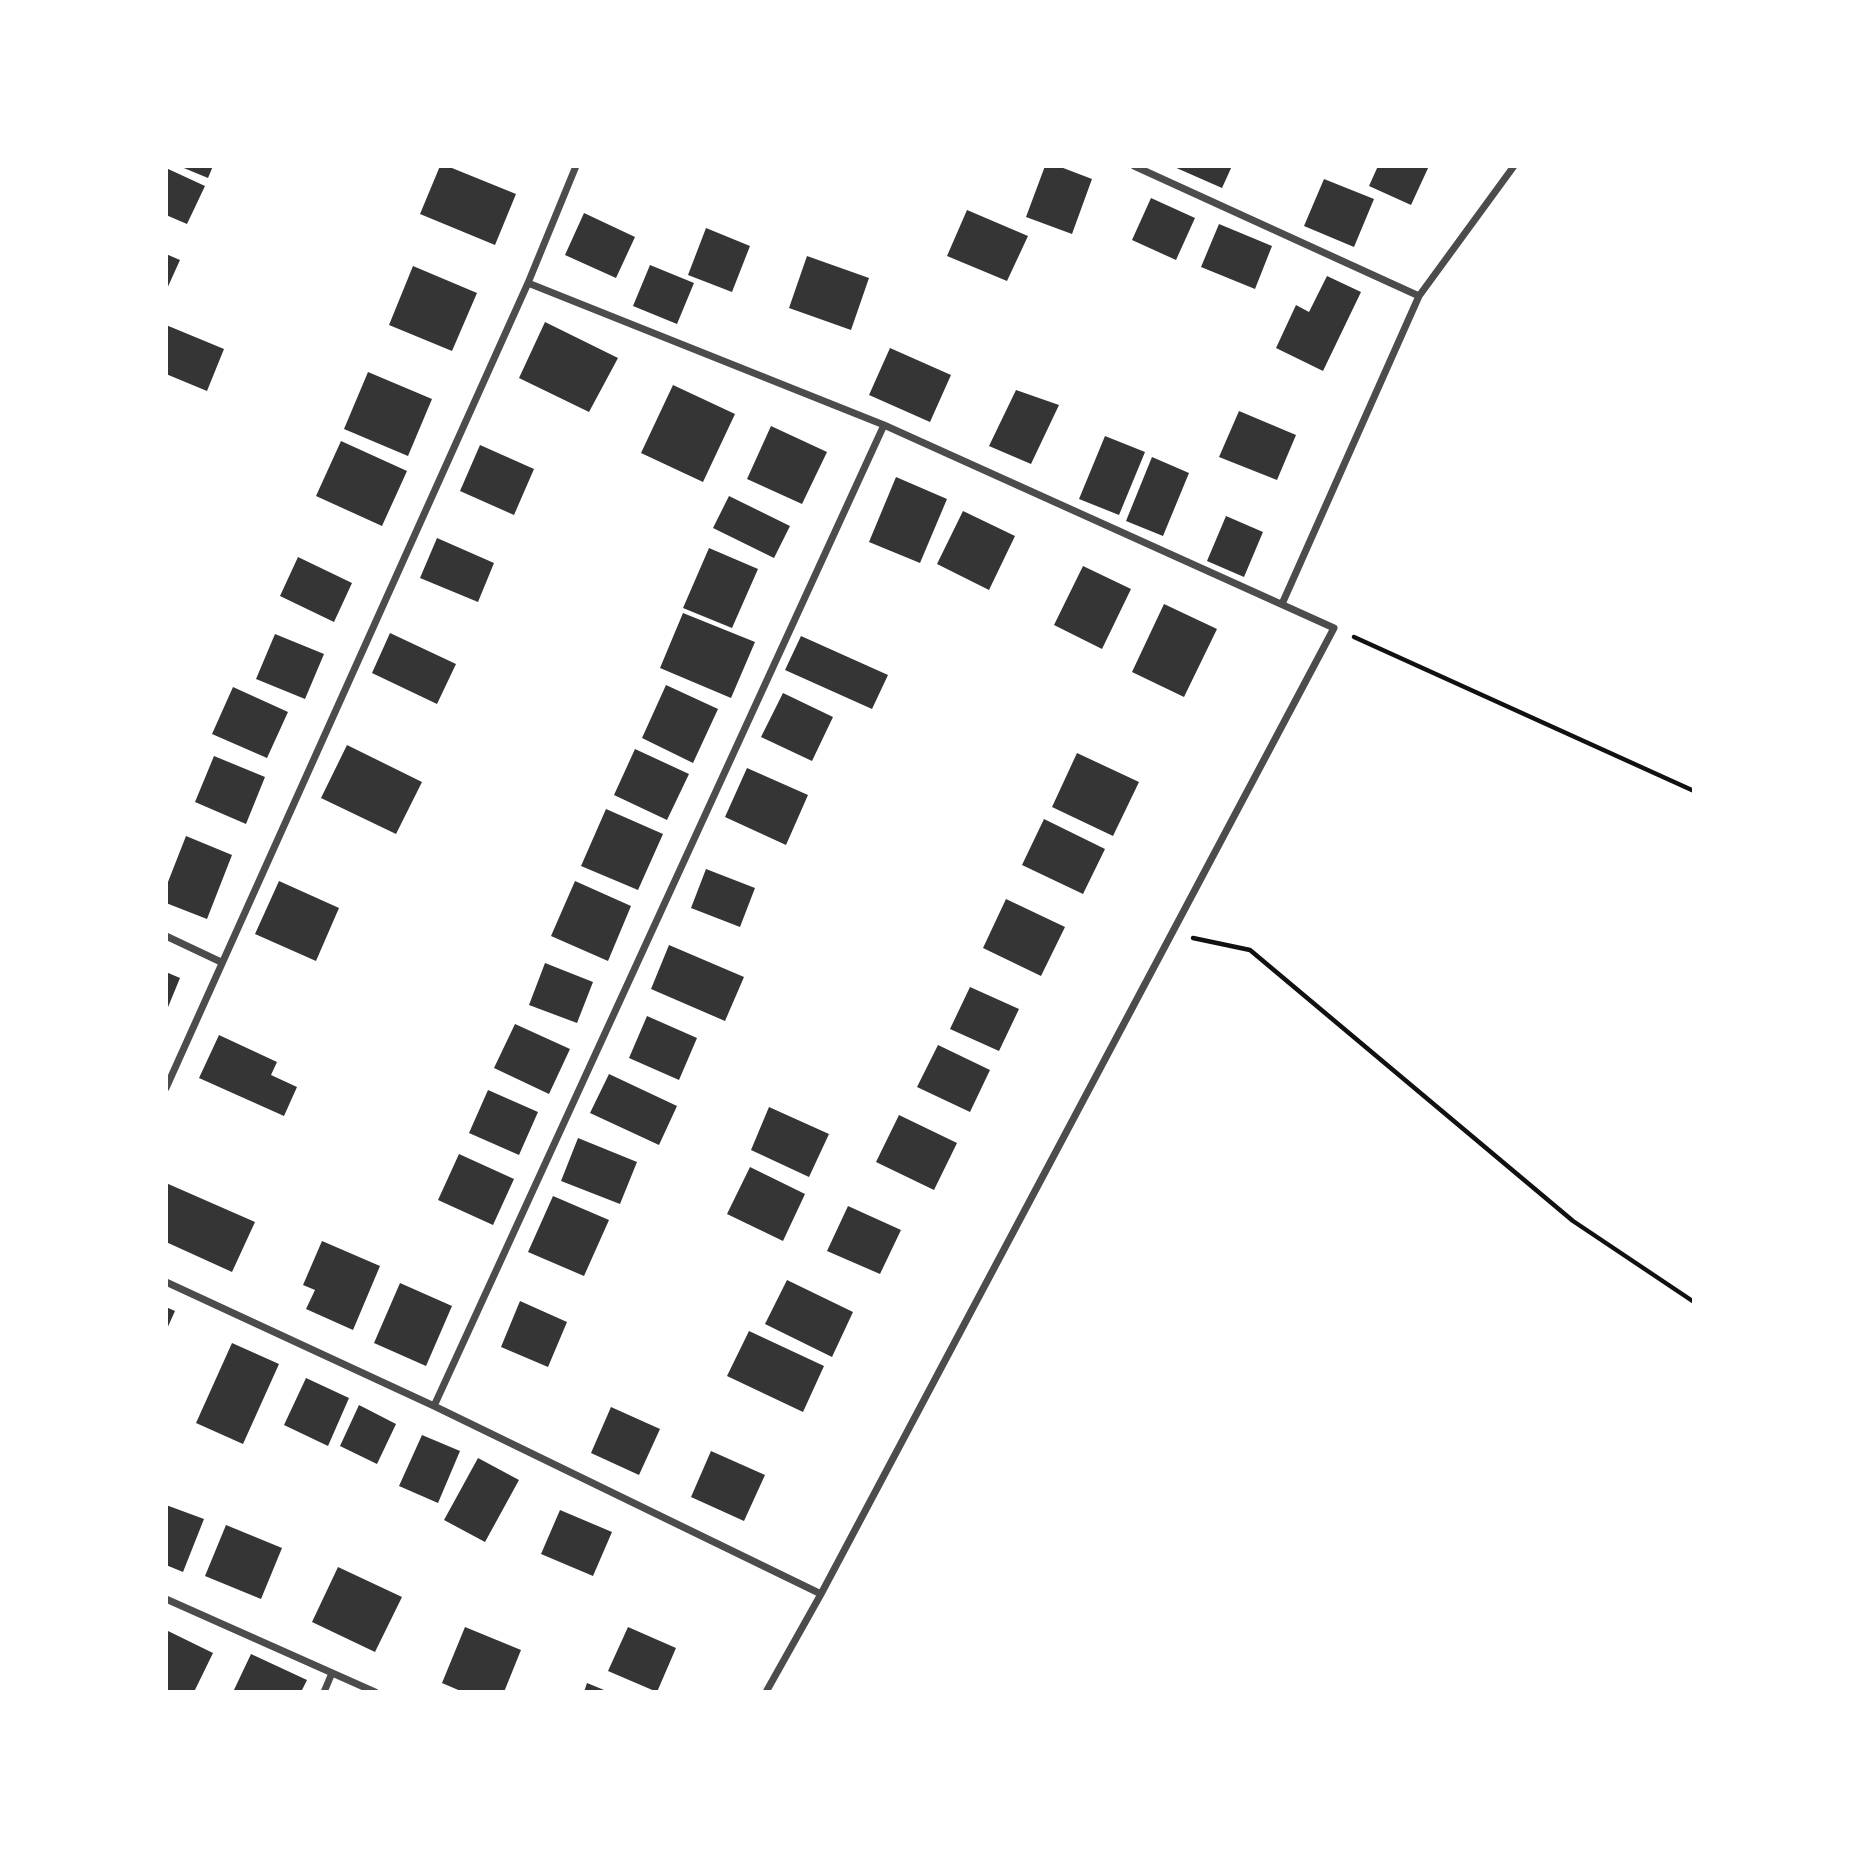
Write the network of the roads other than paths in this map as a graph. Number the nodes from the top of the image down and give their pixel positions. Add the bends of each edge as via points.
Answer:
1 (576, 166) edge
2 (1134, 166) edge
3 (1514, 166) edge
4 (528, 283) junction
5 (1419, 296) junction
6 (884, 425) junction
7 (1282, 604) junction
8 (166, 936) edge
9 (221, 962) junction
10 (166, 1088) edge
11 (166, 1282) edge
12 (434, 1406) junction
13 (821, 1594) junction
14 (166, 1598) edge
15 (332, 1673) junction
16 (324, 1692) edge
17 (374, 1692) edge
18 (766, 1692) edge

1 - 4 street
2 - 5 street
3 - 5 street
4 - 6 street
4 - 9 street
5 - 7 street
6 - 7 street
6 - 12 street
7 - 13 street via 1334,628
8 - 9 street
9 - 10 street
11 - 12 street
12 - 13 street
13 - 18 street
14 - 15 street
15 - 16 street
15 - 17 street

